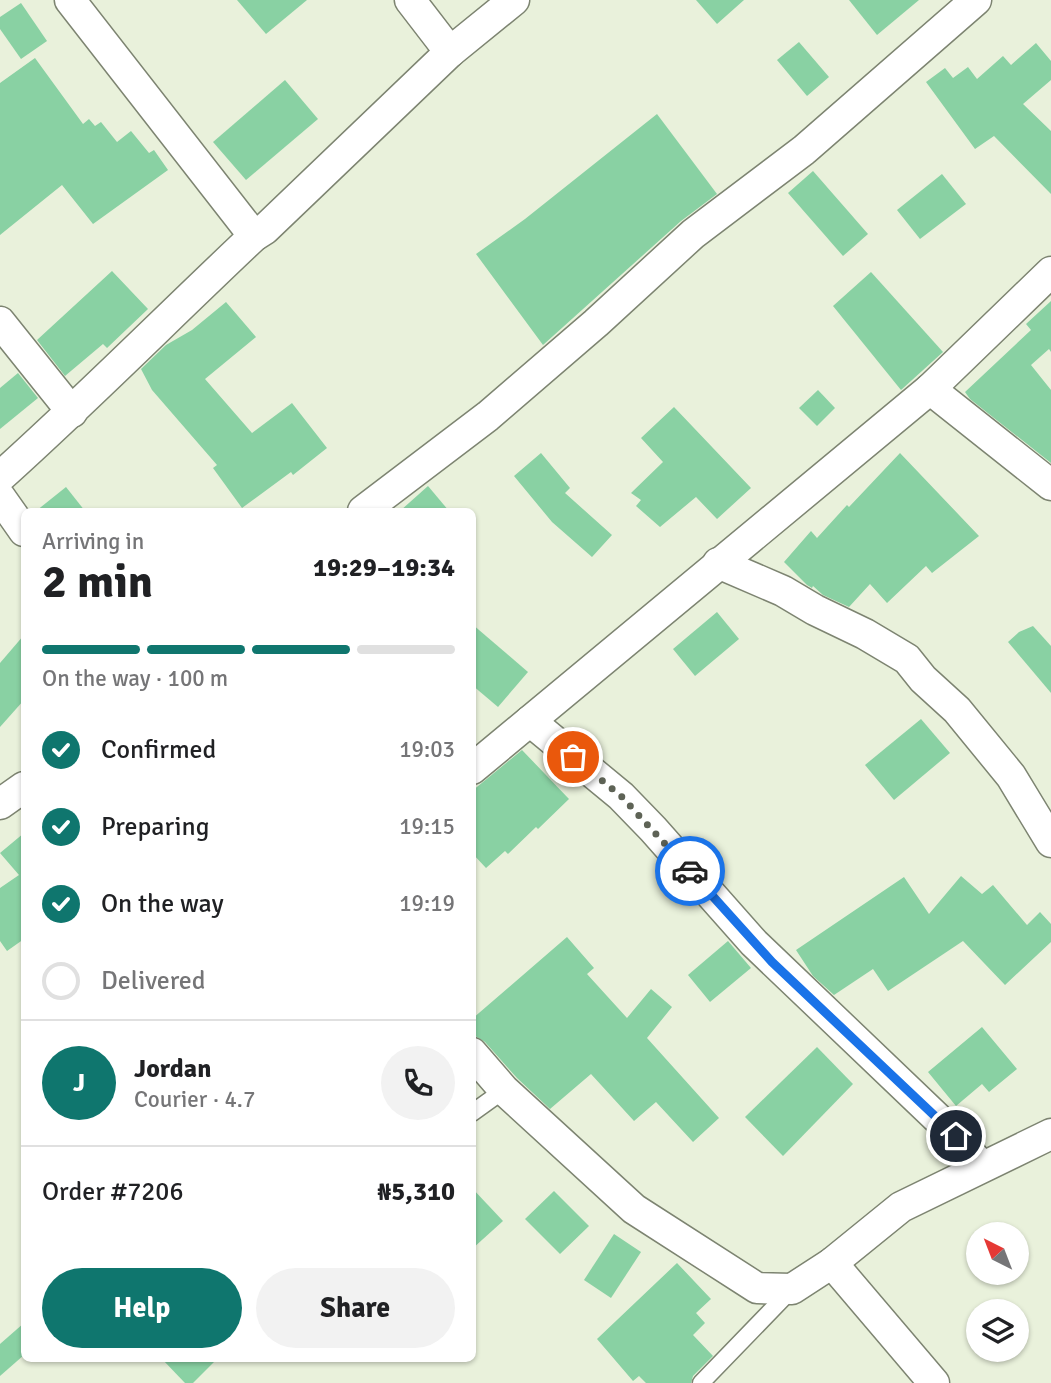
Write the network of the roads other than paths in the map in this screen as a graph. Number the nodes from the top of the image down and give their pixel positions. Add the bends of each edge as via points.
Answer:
1 (70, 0) edge
2 (410, 0) edge
3 (514, 0) edge
4 (976, 0) edge
5 (450, 52) junction
6 (254, 236) junction
7 (1051, 272) edge
8 (0, 322) edge
9 (930, 389) junction
10 (72, 412) junction
11 (0, 477) edge
12 (1051, 485) edge
13 (0, 497) edge
14 (367, 508) edge
15 (21, 527) edge
16 (718, 563) junction
17 (530, 721) junction
18 (476, 766) edge
19 (21, 789) edge
20 (0, 804) edge
21 (1051, 842) edge
22 (476, 1058) edge
23 (504, 1090) junction
24 (476, 1110) edge
25 (1051, 1134) edge
26 (981, 1166) junction
27 (832, 1263) junction
28 (792, 1289) junction
29 (701, 1383) edge
30 (934, 1383) edge

1 - 6 street
2 - 5 street
3 - 5 street
4 - 14 street via 804,150 693,234 488,416
5 - 6 street
6 - 10 street
7 - 9 street
8 - 10 street
9 - 12 street
9 - 16 street
10 - 11 street
13 - 15 street
16 - 17 street
16 - 21 street via 783,591 907,659 1011,776
17 - 18 street
17 - 26 street via 621,796 754,943 956,1136
19 - 20 street
22 - 23 street
23 - 24 lane
23 - 28 street via 634,1209 757,1288
25 - 26 street
26 - 27 street via 901,1207
27 - 28 street
27 - 30 street
28 - 29 lane

